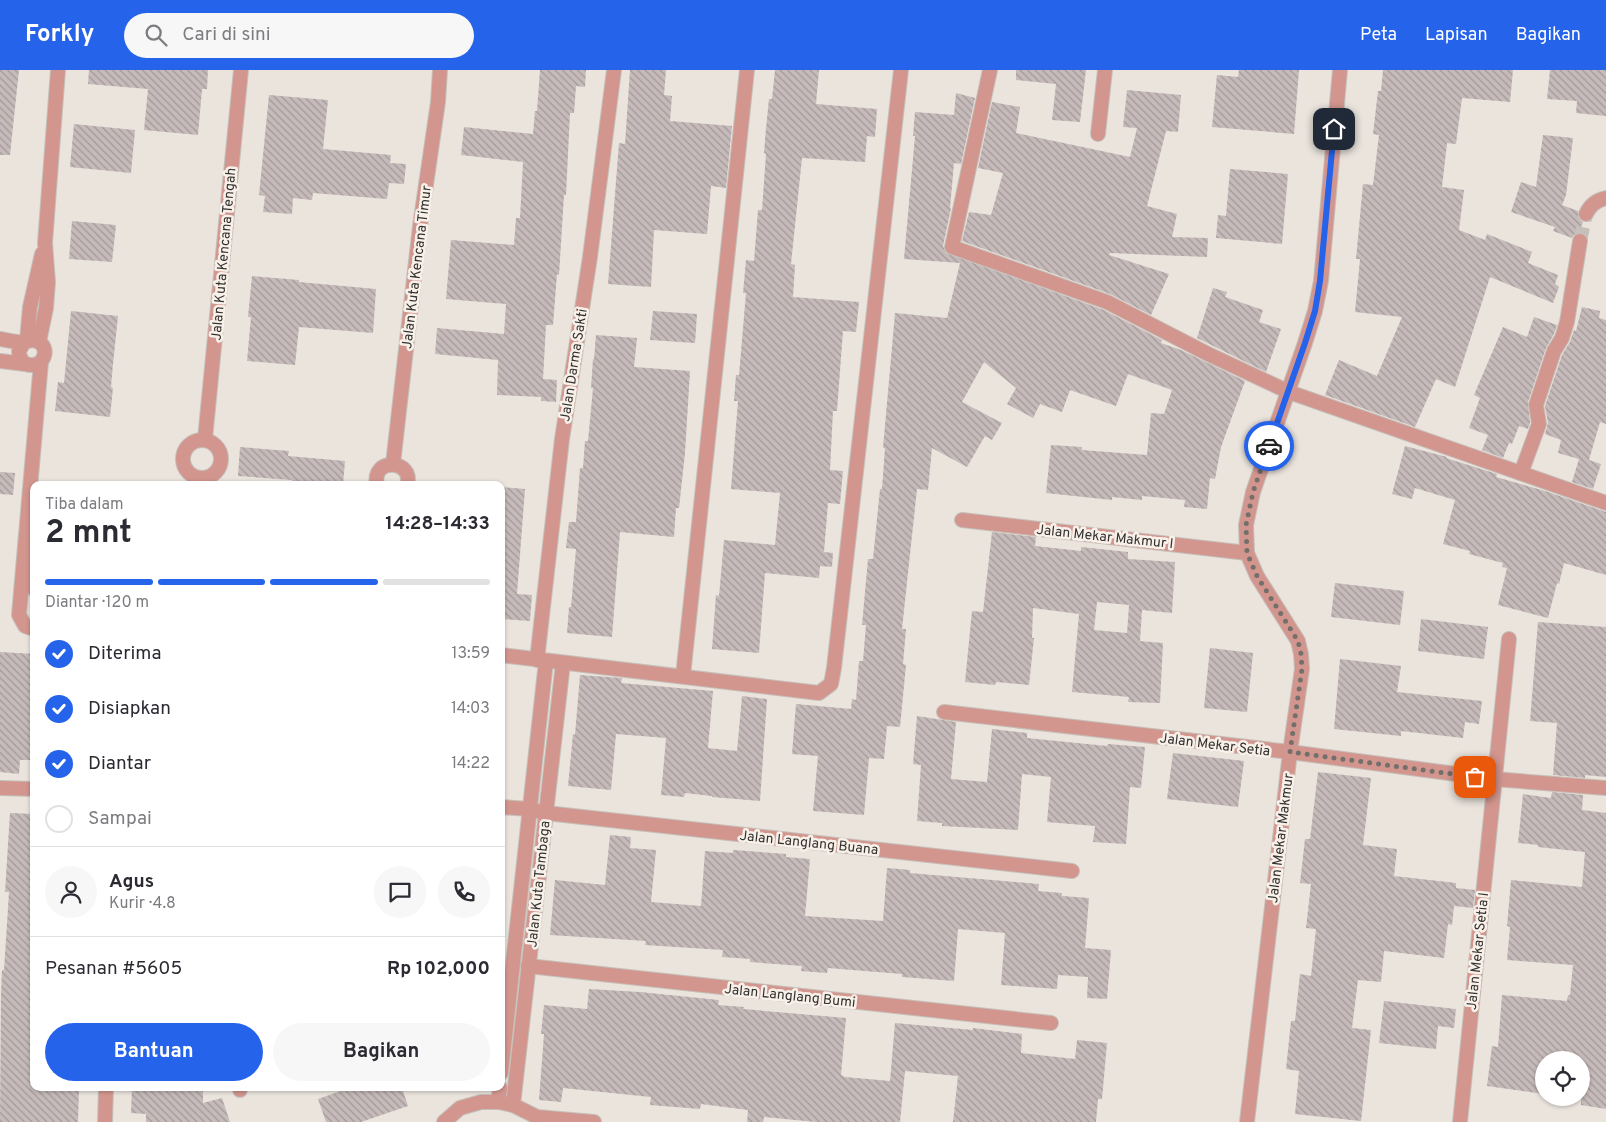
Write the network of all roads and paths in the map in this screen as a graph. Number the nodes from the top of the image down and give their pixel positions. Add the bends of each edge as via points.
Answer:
1 (58, 70) edge
2 (241, 70) edge
3 (440, 70) edge
4 (614, 70) edge
5 (747, 70) edge
6 (901, 70) edge
7 (990, 70) edge
8 (1105, 70) edge
9 (1340, 70) edge
10 (1098, 134) dead end
11 (1606, 198) edge
12 (1586, 214) tunnel mouth
13 (1580, 241) tunnel mouth
14 (0, 339) edge
15 (30, 341) junction
16 (0, 361) edge
17 (41, 362) junction
18 (25, 364) junction
19 (1289, 392) junction
20 (205, 439) dead end
21 (393, 464) junction
22 (1521, 473) junction
23 (31, 481) edge
24 (376, 481) edge
25 (408, 481) edge
26 (30, 489) edge
27 (1606, 503) edge
28 (962, 520) dead end
29 (1247, 553) junction
30 (23, 570) junction
31 (30, 585) edge
32 (30, 628) edge
33 (1509, 638) dead end
34 (505, 655) edge
35 (542, 660) junction
36 (563, 663) junction
37 (683, 676) junction
38 (944, 712) dead end
39 (1290, 752) junction
40 (1494, 779) junction
41 (0, 788) edge
42 (1606, 788) edge
43 (30, 790) edge
44 (505, 807) edge
45 (529, 809) junction
46 (546, 813) junction
47 (1072, 871) dead end
48 (528, 966) junction
49 (1051, 1023) dead end
50 (505, 1035) edge
51 (106, 1091) edge
52 (500, 1091) edge
53 (498, 1102) junction
54 (513, 1104) junction
55 (571, 1121) edge
56 (105, 1122) edge
57 (444, 1122) edge
58 (594, 1122) edge
59 (1247, 1122) edge
60 (1460, 1122) edge

1 - 15 street via 45,243 46,308
2 - 20 street, Jalan Kuta Kencana Tengah
3 - 21 street, Jalan Kuta Kencana Timur
4 - 35 street, Jalan Darma Sakti via 562,439
5 - 37 street
6 - 37 street via 831,684 819,693
7 - 19 street via 952,247 1107,302
8 - 10 street
9 - 19 street, Jalan Mekar Makmur via 1320,281 1315,311
11 - 12 street via 1593,204
13 - 22 street via 1567,322 1536,405 1539,424
14 - 15 street
15 - 17 street via 43,346 45,352
15 - 18 street via 20,346 19,356
16 - 18 street
17 - 18 street via 31,366
17 - 23 street
19 - 22 street
19 - 29 street, Jalan Mekar Makmur via 1253,492 1246,525
21 - 24 street via 378,472
21 - 25 street via 406,473
22 - 27 street
26 - 30 street
28 - 29 street, Jalan Mekar Makmur I
29 - 39 street, Jalan Mekar Makmur via 1257,576 1298,641 1301,654 1302,669
30 - 31 street
30 - 32 street via 19,614 25,626
33 - 40 street, Jalan Mekar Setia I
34 - 35 street
35 - 36 street
35 - 45 street, Jalan Kuta Tambaga
36 - 37 street
36 - 46 street, Jalan Kuta Tambaga
38 - 39 street, Jalan Mekar Setia
39 - 40 street, Jalan Mekar Setia
39 - 59 street, Jalan Mekar Makmur
40 - 42 street, Jalan Mekar Setia
40 - 60 street, Jalan Mekar Setia I
41 - 43 street
44 - 45 street, Jalan Langlang Buana
45 - 46 street, Jalan Langlang Buana
45 - 50 street, Jalan Kuta Tambaga
46 - 47 street, Jalan Langlang Buana
46 - 48 street, Jalan Kuta Tambaga
48 - 49 street, Jalan Langlang Bumi
48 - 54 street, Jalan Kuta Tambaga
51 - 56 street
52 - 53 street
53 - 54 street
53 - 57 street via 480,1102 460,1108
54 - 55 street via 537,1117
55 - 58 street

